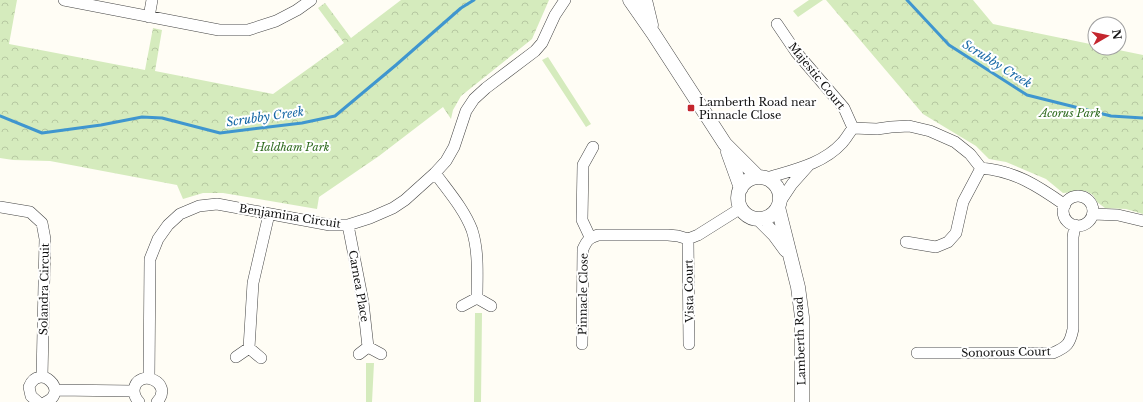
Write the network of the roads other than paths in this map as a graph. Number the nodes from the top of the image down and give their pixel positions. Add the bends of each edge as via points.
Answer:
1 (64, 0) edge
2 (152, 0) edge
3 (311, 0) edge
4 (564, 0) edge
5 (630, 0) edge
6 (645, 0) edge
7 (149, 17) junction
8 (777, 24) dead end
9 (653, 33) junction
10 (853, 128) junction
11 (725, 144) junction
12 (593, 147) dead end
13 (809, 166) junction
14 (981, 168) junction
15 (435, 173) junction
16 (762, 177) junction
17 (741, 188) junction
18 (779, 204) junction
19 (1065, 205) junction
20 (0, 207) edge
21 (741, 208) junction
22 (269, 214) junction
23 (1093, 214) junction
24 (759, 219) junction
25 (1143, 221) edge
26 (348, 225) junction
27 (1075, 226) junction
28 (590, 237) junction
29 (688, 239) junction
30 (906, 242) dead end
31 (791, 257) junction
32 (478, 298) junction
33 (462, 306) dead end
34 (491, 306) dead end
35 (582, 344) dead end
36 (689, 344) dead end
37 (368, 347) junction
38 (249, 348) junction
39 (917, 353) dead end
40 (358, 354) dead end
41 (381, 354) dead end
42 (236, 356) dead end
43 (261, 358) dead end
44 (42, 377) junction
45 (149, 378) junction
46 (55, 390) junction
47 (134, 392) junction
48 (38, 402) edge
49 (46, 402) edge
50 (139, 402) edge
51 (157, 402) edge
52 (802, 402) edge

1 - 7 street
2 - 7 street
3 - 7 street via 276,21 248,30 219,30
4 - 15 street, Benjamina Circuit via 535,51 474,99 466,111 446,161
5 - 9 street, Lamberth Road
6 - 9 street, Lamberth Road
8 - 10 street, Majestic Court via 796,52 844,108
9 - 11 street, Lamberth Road
10 - 13 street via 841,144
10 - 14 street via 909,126 930,131 955,142 970,154
11 - 16 street, Lamberth Road
11 - 17 street, Lamberth Road
12 - 28 street via 583,165 582,220
13 - 16 street
13 - 18 street via 792,184
14 - 19 street via 994,169 1018,177 1040,187
14 - 30 street via 963,202 956,233 948,242 936,247
15 - 26 street, Benjamina Circuit via 393,208
15 - 32 street via 464,214 472,230 476,251
16 - 17 street via 751,178
16 - 18 street, Lamberth Road via 773,182 778,188
17 - 21 street, Lamberth Road
18 - 24 street via 771,216
18 - 31 street, Lamberth Road
19 - 23 street via 1072,198 1080,196 1091,204
19 - 27 street via 1065,217
20 - 44 street, Solandra Circuit via 30,212 42,223 45,239
21 - 24 street, Lamberth Road via 749,216
21 - 29 street
22 - 26 street, Benjamina Circuit via 330,225
22 - 38 street via 253,283
22 - 45 street, Benjamina Circuit via 217,204 199,206 180,214 168,225 158,239 150,259
23 - 25 street via 1118,215
23 - 27 street via 1088,222
24 - 31 street, Lamberth Road via 776,235
26 - 37 street, Carnea Place via 363,302
27 - 39 street, Sonorous Court via 1073,329 1064,348 1053,353
28 - 29 street, Pinnacle Close via 668,235
28 - 35 street, Pinnacle Close via 583,249
29 - 36 street, Vista Court
31 - 52 street, Lamberth Road via 802,317
32 - 33 street
32 - 34 street
37 - 40 street
37 - 41 street
38 - 42 street
38 - 43 street
44 - 46 street via 49,379
44 - 48 street via 34,380 29,387 31,396
45 - 47 street via 137,383
45 - 51 street via 157,381 161,388 161,396
46 - 47 street
46 - 49 street via 52,398
47 - 50 street

